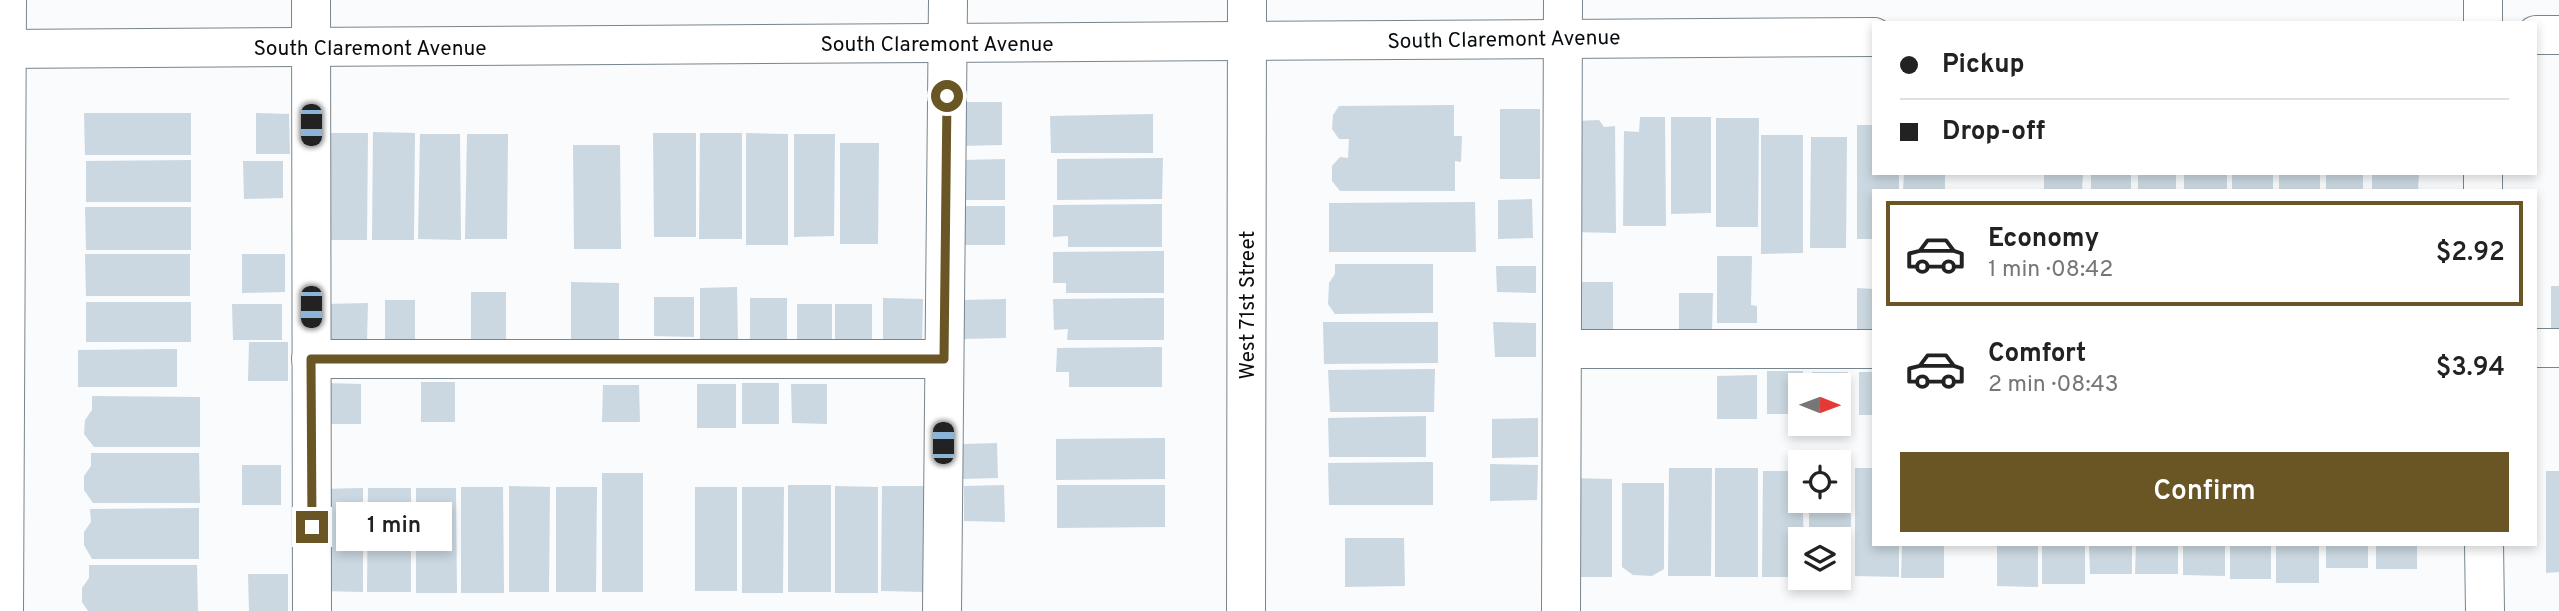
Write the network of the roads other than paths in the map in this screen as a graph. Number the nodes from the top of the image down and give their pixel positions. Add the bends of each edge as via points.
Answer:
1 (7, 0) edge
2 (311, 0) edge
3 (948, 0) edge
4 (1247, 0) edge
5 (1563, 0) edge
6 (2483, 0) edge
7 (2483, 21) edge
8 (2537, 35) edge
9 (2559, 35) edge
10 (1872, 37) edge
11 (1563, 38) junction
12 (1247, 41) junction
13 (947, 43) junction
14 (311, 48) junction
15 (4, 49) edge
16 (2537, 348) edge
17 (2559, 348) edge
18 (1562, 349) junction
19 (1872, 349) edge
20 (311, 359) junction
21 (944, 359) junction
22 (2484, 546) edge
23 (4, 611) edge
24 (312, 611) edge
25 (942, 611) edge
26 (1246, 611) edge
27 (1561, 611) edge
28 (2485, 611) edge

1 - 15 street
2 - 14 street
3 - 13 street
4 - 12 street, West 71st Street
5 - 11 street
6 - 7 street
8 - 9 street
10 - 11 street, South Claremont Avenue
11 - 12 street, South Claremont Avenue
11 - 18 street
12 - 13 street, South Claremont Avenue
12 - 26 street, West 71st Street
13 - 14 street, South Claremont Avenue
13 - 21 street
14 - 15 street, South Claremont Avenue
14 - 20 street
15 - 23 street
16 - 17 street
18 - 19 street
18 - 27 street
20 - 21 street
20 - 24 street
21 - 25 street
22 - 28 street

